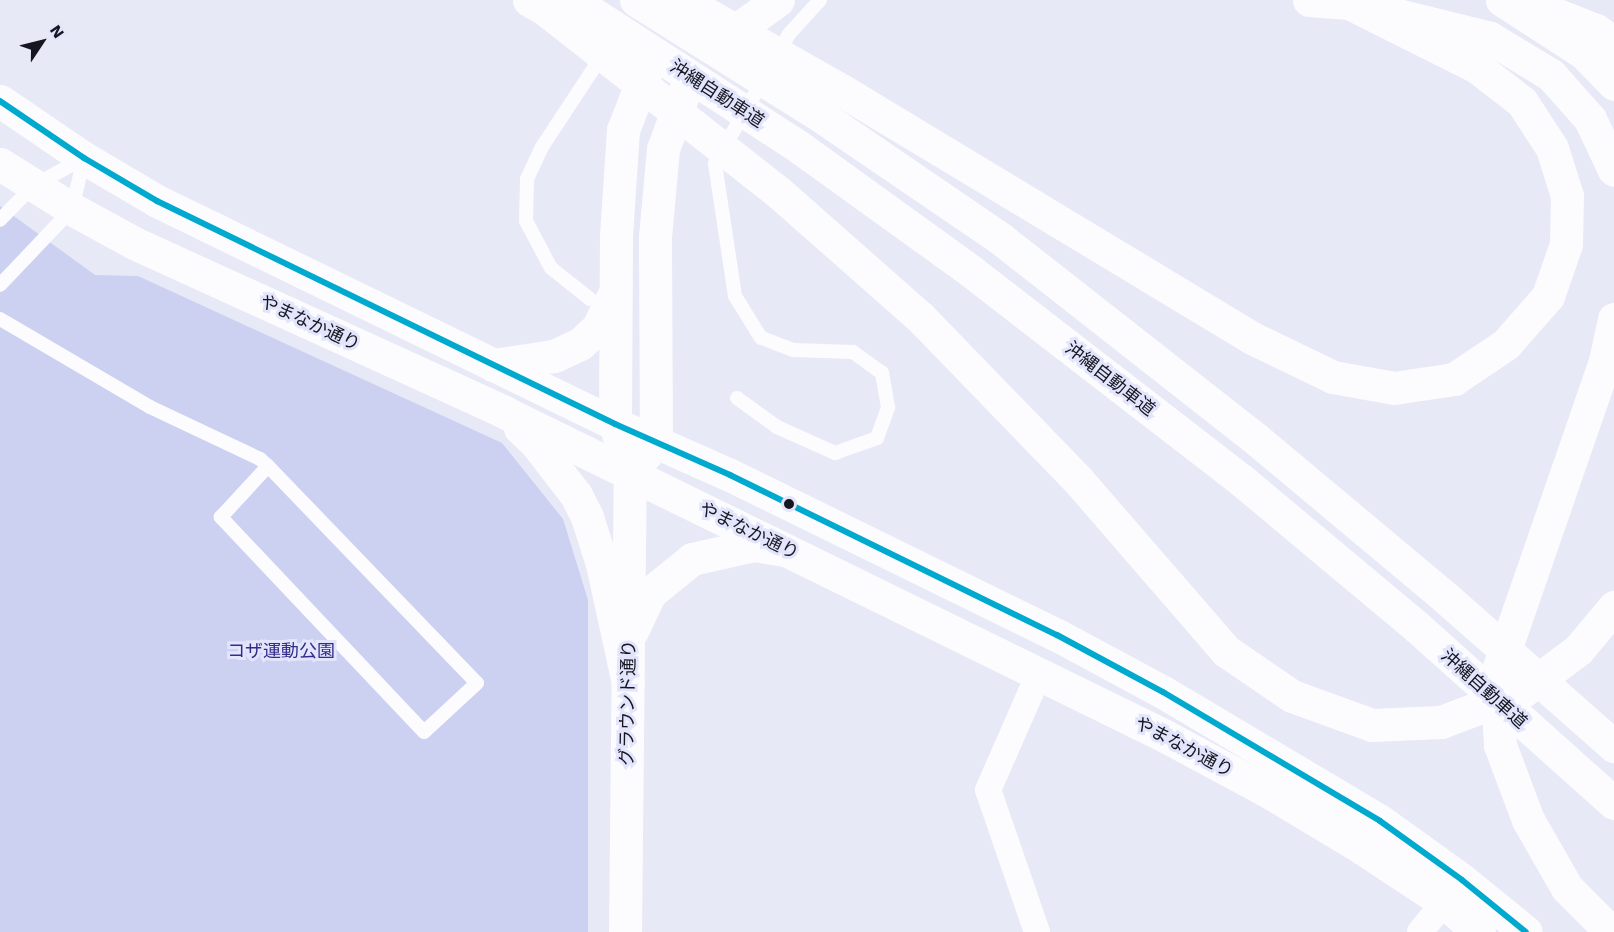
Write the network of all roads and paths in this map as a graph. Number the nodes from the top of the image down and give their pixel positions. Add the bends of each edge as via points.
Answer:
1 (529, 0) edge
2 (572, 0) edge
3 (682, 0) edge
4 (702, 0) edge
5 (778, 0) edge
6 (820, 0) edge
7 (1309, 0) edge
8 (1502, 0) edge
9 (1518, 0) edge
10 (1349, 3) junction
11 (633, 7) edge
12 (1614, 43) edge
13 (1614, 84) edge
14 (0, 101) edge
15 (84, 158) junction
16 (0, 164) edge
17 (1614, 170) edge
18 (33, 186) junction
19 (72, 209) junction
20 (0, 220) edge
21 (0, 285) edge
22 (603, 295) junction
23 (0, 319) edge
24 (1614, 319) edge
25 (493, 365) junction
26 (737, 398) dead end
27 (504, 412) junction
28 (615, 424) junction
29 (656, 442) junction
30 (268, 466) junction
31 (630, 474) junction
32 (787, 550) junction
33 (1614, 607) edge
34 (629, 637) junction
35 (1039, 674) junction
36 (628, 683) junction
37 (1614, 746) edge
38 (1614, 803) edge
39 (1444, 902) junction
40 (625, 932) edge
41 (1037, 932) edge
42 (1420, 932) edge
43 (1479, 932) edge
44 (1526, 932) edge
45 (1611, 932) edge

1 - 33 main road via 777,191 920,316 1078,480 1226,651 1292,696 1372,725 1441,722 1523,691 1578,650
2 - 38 main road, 沖縄自動車道 via 799,147 972,272 1240,479 1417,627
3 - 10 main road via 842,90 1252,338 1333,377 1394,388 1454,379 1506,344 1548,296 1566,244 1567,196 1552,148 1522,102 1477,67
4 - 22 main road, グラウンド通り via 652,55 622,130 616,235
5 - 29 main road via 725,37 687,85 663,149 655,237
6 - 26 lane via 789,34 716,163 735,296 761,338 793,350 852,352 882,372 888,406 877,438 835,453 777,427
7 - 10 main road
8 - 13 main road via 1584,53
9 - 12 main road via 1596,30
10 - 17 main road via 1490,38 1551,75 1590,119
11 - 22 lane via 542,147 527,179 526,221 551,268
11 - 37 main road, 沖縄自動車道 via 821,116 1001,239 1256,438
14 - 15 main road, やまなか通り
15 - 18 lane
15 - 19 lane
15 - 25 main road, やまなか通り via 157,201
16 - 18 main road, やまなか通り
18 - 19 main road, やまなか通り
18 - 20 lane
19 - 21 lane
19 - 27 main road, やまなか通り via 134,243
22 - 25 main road via 598,327 580,344 554,356
22 - 28 main road, グラウンド通り
23 - 30 lane via 150,407
24 - 45 main road via 1605,360 1496,676 1500,745 1528,820 1567,888
25 - 28 main road, やまなか通り
27 - 31 main road, やまなか通り
27 - 36 main road via 552,463 587,517 602,564
28 - 29 main road, やまなか通り
28 - 31 main road, グラウンド通り
29 - 31 main road
29 - 44 main road, やまなか通り via 1035,625 1163,692 1380,821
30 - 30 lane via 221,517 424,732 477,683
31 - 32 main road, やまなか通り
31 - 34 main road, グラウンド通り
32 - 34 main road via 754,545 692,559 651,593
32 - 35 main road, やまなか通り
34 - 36 main road, グラウンド通り
35 - 39 main road, やまなか通り via 1264,789
35 - 41 street via 988,790
36 - 40 main road, グラウンド通り
39 - 42 street
39 - 43 main road, やまなか通り

